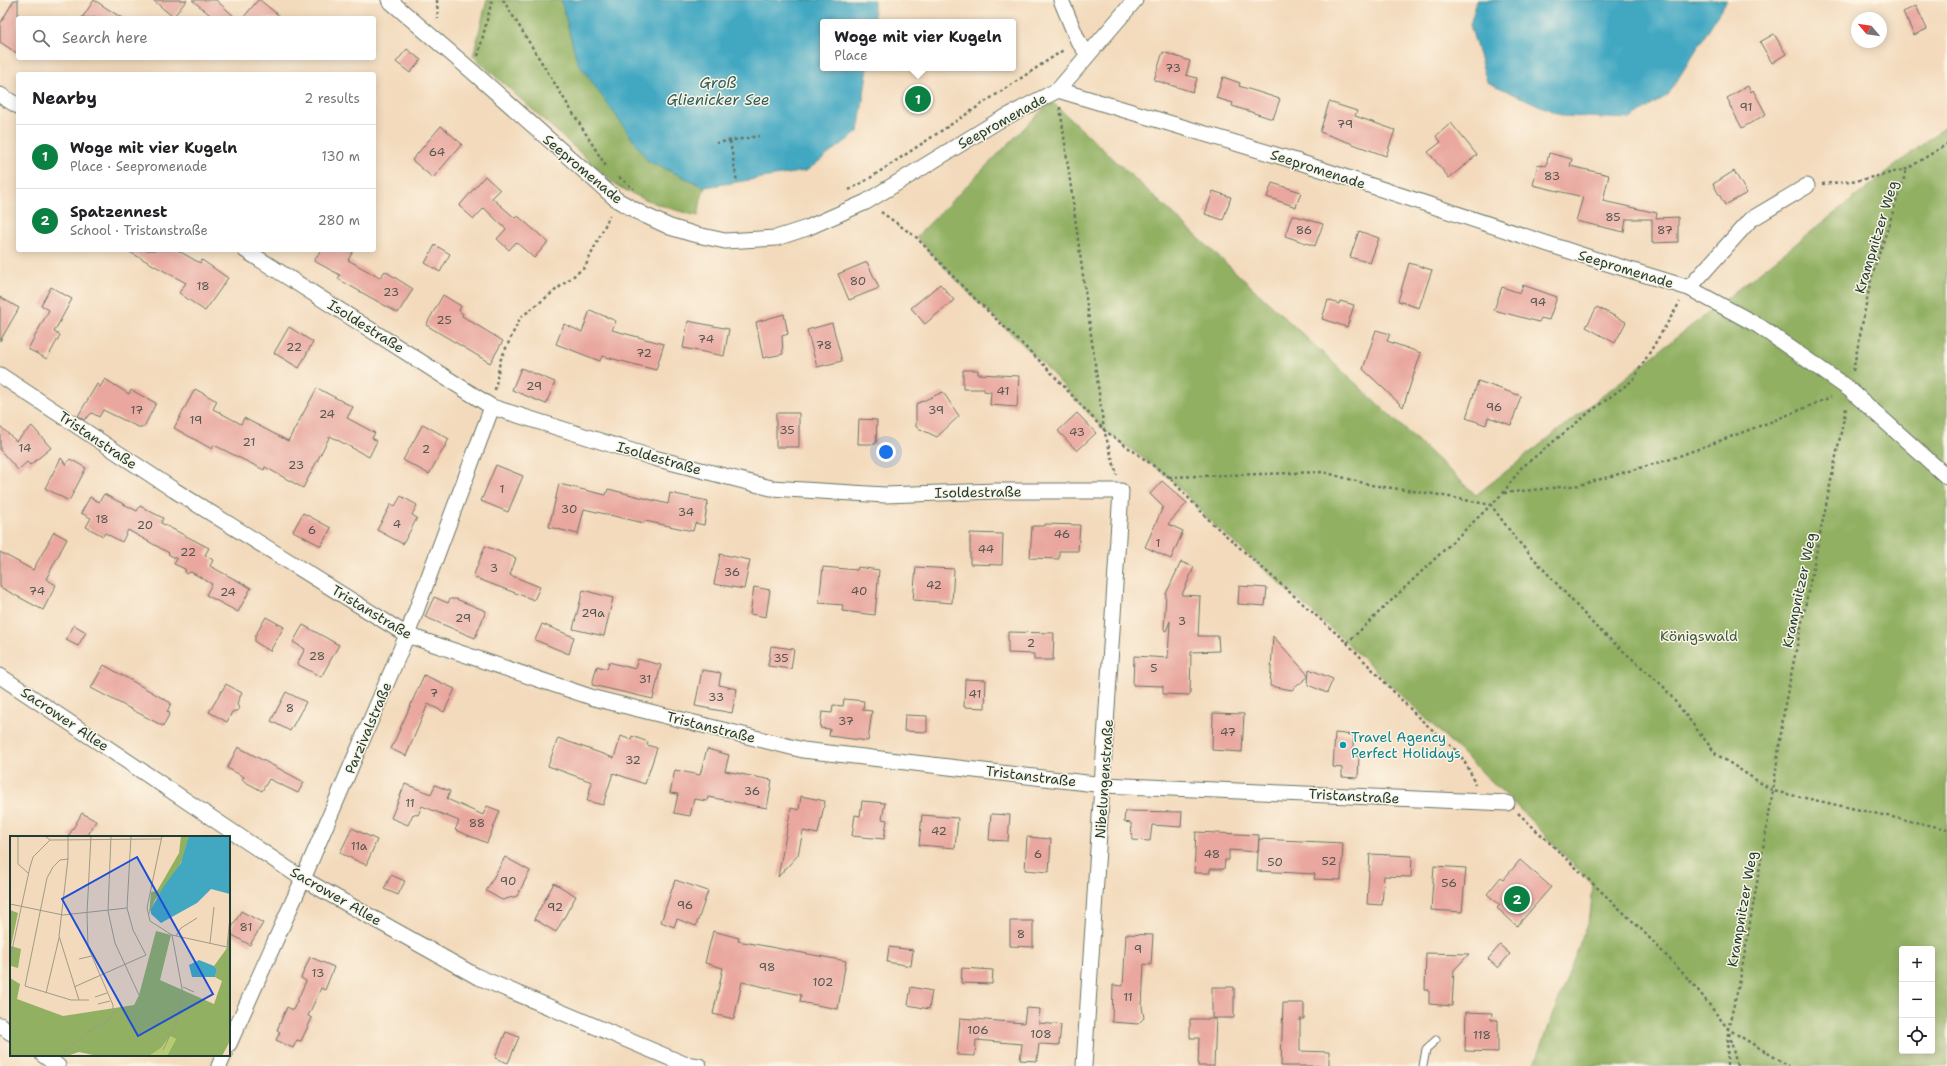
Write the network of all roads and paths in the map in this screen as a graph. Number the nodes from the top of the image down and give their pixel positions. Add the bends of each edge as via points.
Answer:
1 (389, 0) edge
2 (492, 0) edge
3 (503, 0) edge
4 (1061, 0) edge
5 (1135, 0) edge
6 (1078, 41) junction
7 (1088, 53) junction
8 (474, 72) junction
9 (1058, 90) junction
10 (0, 95) edge
11 (16, 105) edge
12 (759, 136) dead end
13 (730, 141) junction
14 (716, 143) dead end
15 (1947, 144) edge
16 (607, 168) junction
17 (1907, 170) junction
18 (595, 181) junction
19 (737, 182) dead end
20 (1808, 186) joint
21 (636, 190) dead end
22 (842, 193) dead end
23 (617, 200) junction
24 (866, 202) junction
25 (248, 252) edge
26 (1689, 288) junction
27 (0, 375) edge
28 (1849, 389) junction
29 (492, 407) junction
30 (1104, 430) junction
31 (1169, 477) junction
32 (1947, 477) edge
33 (1121, 491) junction
34 (1503, 493) junction
35 (1491, 505) junction
36 (408, 635) junction
37 (1347, 643) junction
38 (0, 676) edge
39 (1104, 785) junction
40 (1773, 791) junction
41 (1477, 802) junction
42 (1507, 803) joint
43 (1947, 829) edge
44 (303, 879) junction
45 (0, 1025) edge
46 (1728, 1029) junction
47 (10, 1032) edge
48 (1436, 1040) dead end
49 (230, 1042) edge
50 (44, 1056) edge
51 (224, 1056) edge
52 (58, 1066) edge
53 (219, 1066) edge
54 (699, 1066) edge
55 (1084, 1066) edge
56 (1423, 1066) edge
57 (1727, 1066) edge
58 (1737, 1066) edge
59 (1789, 1066) edge

1 - 8 street, Seepromenade
2 - 8 path
3 - 16 path
4 - 6 street
5 - 7 street
6 - 7 street
6 - 22 path via 870,178
7 - 9 street
8 - 18 street, Seepromenade
9 - 24 street, Seepromenade via 998,121
9 - 26 street, Seepromenade via 1299,162
9 - 30 path
10 - 11 street
12 - 13 path
13 - 14 path
13 - 19 path
15 - 17 path, Krampnitzer Weg
16 - 18 path
16 - 21 path
17 - 20 path via 1860,180
17 - 28 path, Krampnitzer Weg via 1870,279
18 - 23 street, Seepromenade
20 - 26 street, Seepromenade via 1750,220
23 - 24 street, Seepromenade via 670,226 725,241 776,238 807,228
23 - 29 path via 585,266 520,318 500,361
24 - 30 path via 916,237 964,289 1045,366
25 - 29 street, Isoldestraße
26 - 28 street, Seepromenade via 1759,326
26 - 34 path via 1633,380 1522,468
27 - 36 street, Tristanstraße via 174,490
28 - 32 street, Seepromenade
28 - 34 path via 1671,459 1580,485
28 - 40 path, Krampnitzer Weg via 1785,704
29 - 33 street, Isoldestraße via 654,458 771,488 885,495 996,491
29 - 36 street, Parzivalstraße
30 - 31 path
30 - 33 path
31 - 35 path via 1323,472 1371,485
31 - 37 path via 1212,523
33 - 39 street, Nibelungenstraße
34 - 35 path
35 - 37 path
35 - 40 path via 1516,539 1596,627 1663,686 1716,754
36 - 39 street, Tristanstraße via 594,698 803,750
36 - 44 street, Parzivalstraße
37 - 41 path via 1419,718 1459,754 1470,771 1476,788
38 - 44 street, Sacrower Allee
39 - 41 street, Tristanstraße
39 - 55 street, Nibelungenstraße
40 - 43 path
40 - 46 path, Krampnitzer Weg via 1740,980
41 - 42 street, Tristanstraße
42 - 46 path via 1642,930 1694,985
44 - 49 street, Parzivalstraße
44 - 54 street, Sacrower Allee via 476,976 684,1064
45 - 47 street
46 - 57 path, Krampnitzer Weg
46 - 58 path
46 - 59 path
48 - 56 lane via 1426,1049
50 - 52 street
51 - 53 street

